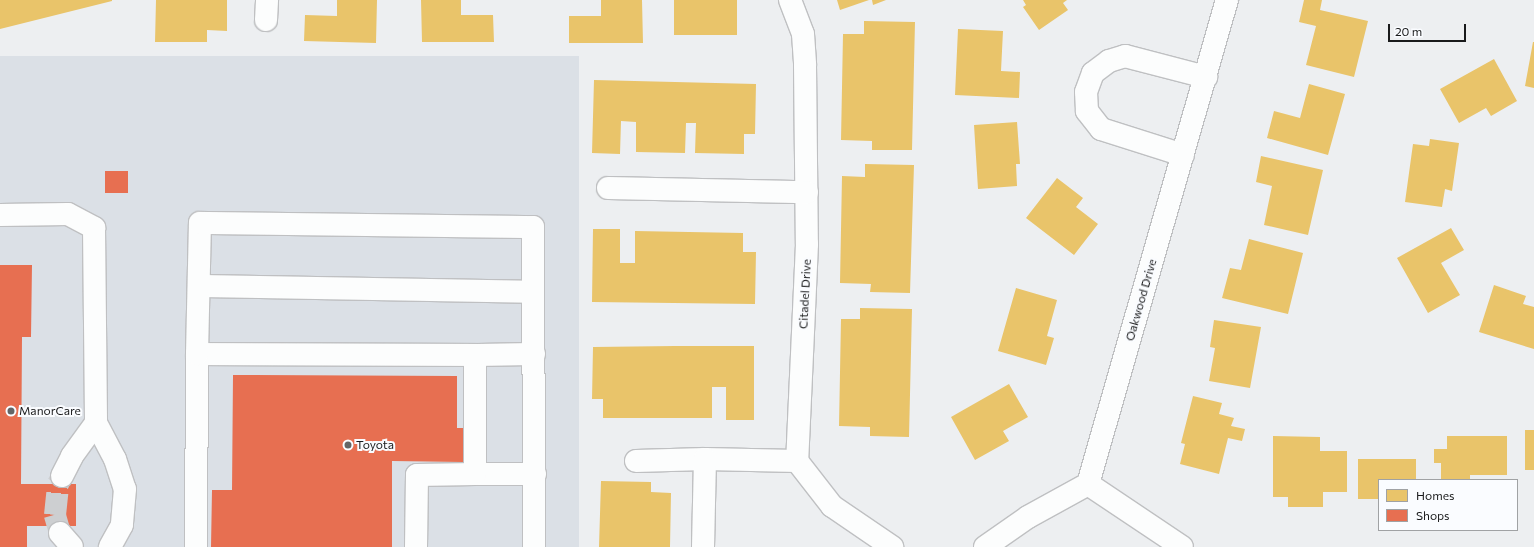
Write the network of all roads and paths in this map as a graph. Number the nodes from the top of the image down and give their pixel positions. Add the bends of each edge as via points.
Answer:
1 (790, 0) edge
2 (1227, 0) edge
3 (1206, 77) junction
4 (1183, 155) junction
5 (608, 188) dead end
6 (807, 192) junction
7 (0, 215) edge
8 (199, 286) junction
9 (533, 292) junction
10 (197, 354) junction
11 (474, 354) junction
12 (534, 354) junction
13 (96, 423) junction
14 (705, 459) junction
15 (797, 460) junction
16 (636, 461) dead end
17 (475, 474) junction
18 (535, 474) junction
19 (62, 476) tunnel mouth
20 (1088, 484) junction
21 (110, 547) edge
22 (196, 547) edge
23 (416, 547) edge
24 (534, 547) edge
25 (704, 547) edge
26 (892, 547) edge
27 (985, 547) edge
28 (1182, 547) edge

1 - 6 street, Citadel Drive via 803,34
2 - 3 street, Oakwood Drive
3 - 4 street, Oakwood Drive
3 - 4 street via 1125,56 1109,61 1093,73 1086,92 1088,111 1101,129
4 - 20 street, Oakwood Drive
5 - 6 street
6 - 15 street, Citadel Drive
7 - 13 street via 68,214 94,228
8 - 9 street
8 - 9 street via 200,223 533,227
8 - 10 street
9 - 12 street
10 - 11 street
10 - 22 street
11 - 12 street
11 - 17 street
12 - 18 street
13 - 19 street via 72,456
13 - 21 street via 115,459 125,489 122,525
14 - 15 street
14 - 16 street
14 - 25 street
15 - 26 street via 832,506
17 - 18 street
17 - 23 street via 417,475
18 - 24 street
20 - 27 street via 1028,517
20 - 28 street

